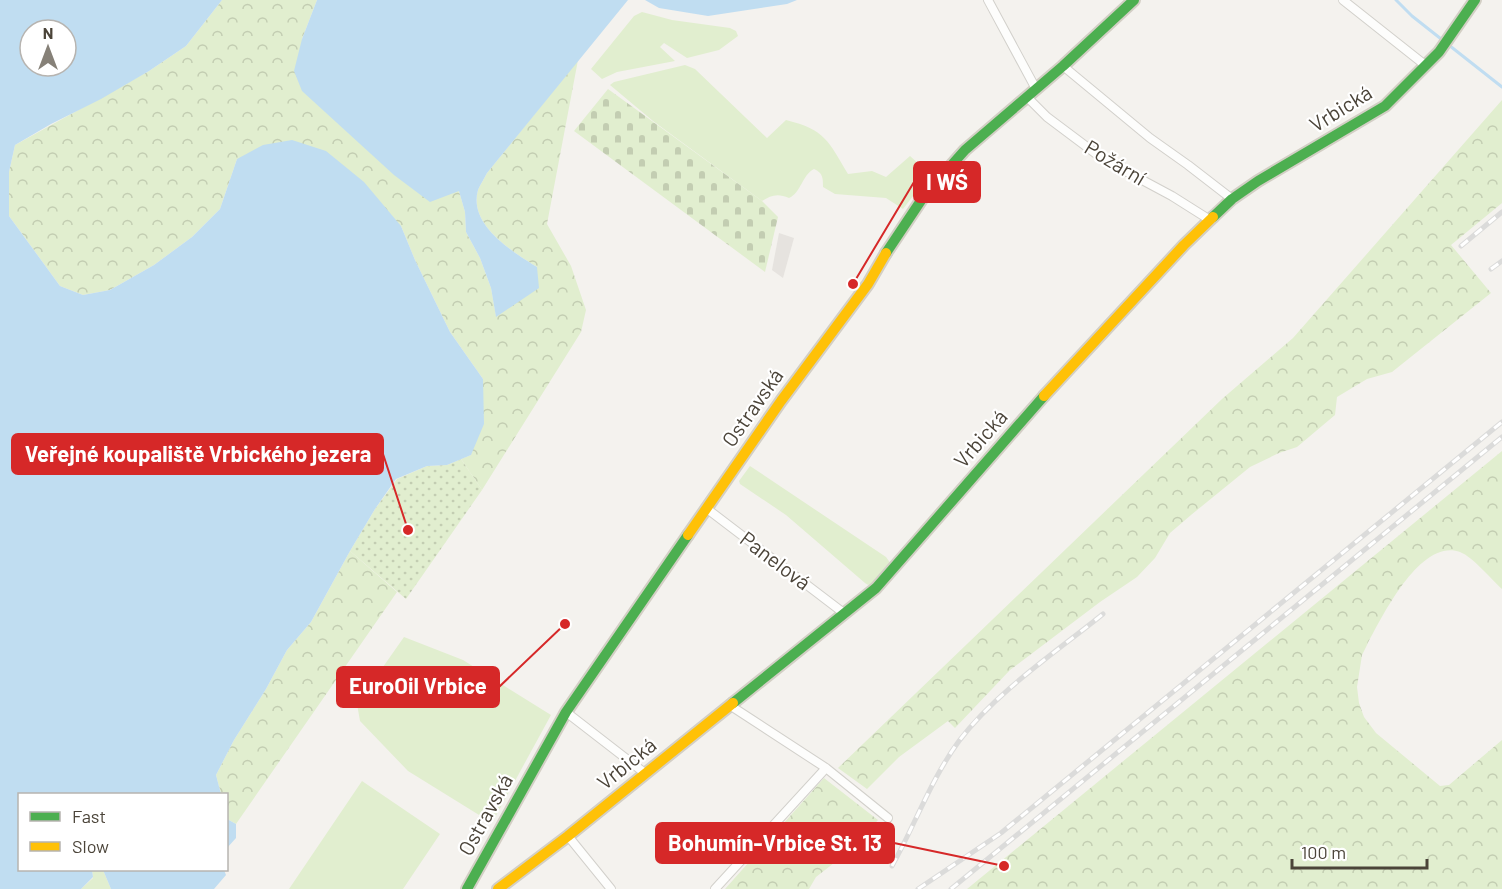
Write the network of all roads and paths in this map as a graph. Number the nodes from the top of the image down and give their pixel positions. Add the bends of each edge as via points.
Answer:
1 (988, 0) edge
2 (1134, 0) edge
3 (1343, 0) edge
4 (1475, 0) edge
5 (1425, 65) junction
6 (1063, 66) junction
7 (1036, 89) junction
8 (1027, 97) junction
9 (1232, 200) junction
10 (1210, 219) junction
11 (706, 508) junction
12 (845, 614) junction
13 (731, 706) junction
14 (566, 712) junction
15 (826, 768) junction
16 (646, 774) junction
17 (888, 818) dead end
18 (568, 836) junction
19 (467, 889) edge
20 (498, 889) edge
21 (611, 889) edge
22 (715, 889) edge

1 - 7 street
2 - 6 street, Ostravská
3 - 5 street
4 - 5 street, Vrbická via 1439,52
5 - 9 street, Vrbická via 1385,106 1284,164
6 - 7 street, Ostravská
6 - 9 street, Požární
7 - 8 street, Ostravská
8 - 10 street, Požární via 1103,159
8 - 11 street, Ostravská via 965,150 924,196 864,291
9 - 10 street, Vrbická
10 - 12 street, Vrbická via 1085,350 876,588
11 - 12 street, Panelová
11 - 14 street, Ostravská
12 - 13 street, Vrbická
13 - 15 street
13 - 16 street, Vrbická
14 - 16 street
14 - 19 street, Ostravská
15 - 17 street
15 - 22 street
16 - 18 street, Vrbická
18 - 20 street, Vrbická
18 - 21 street

